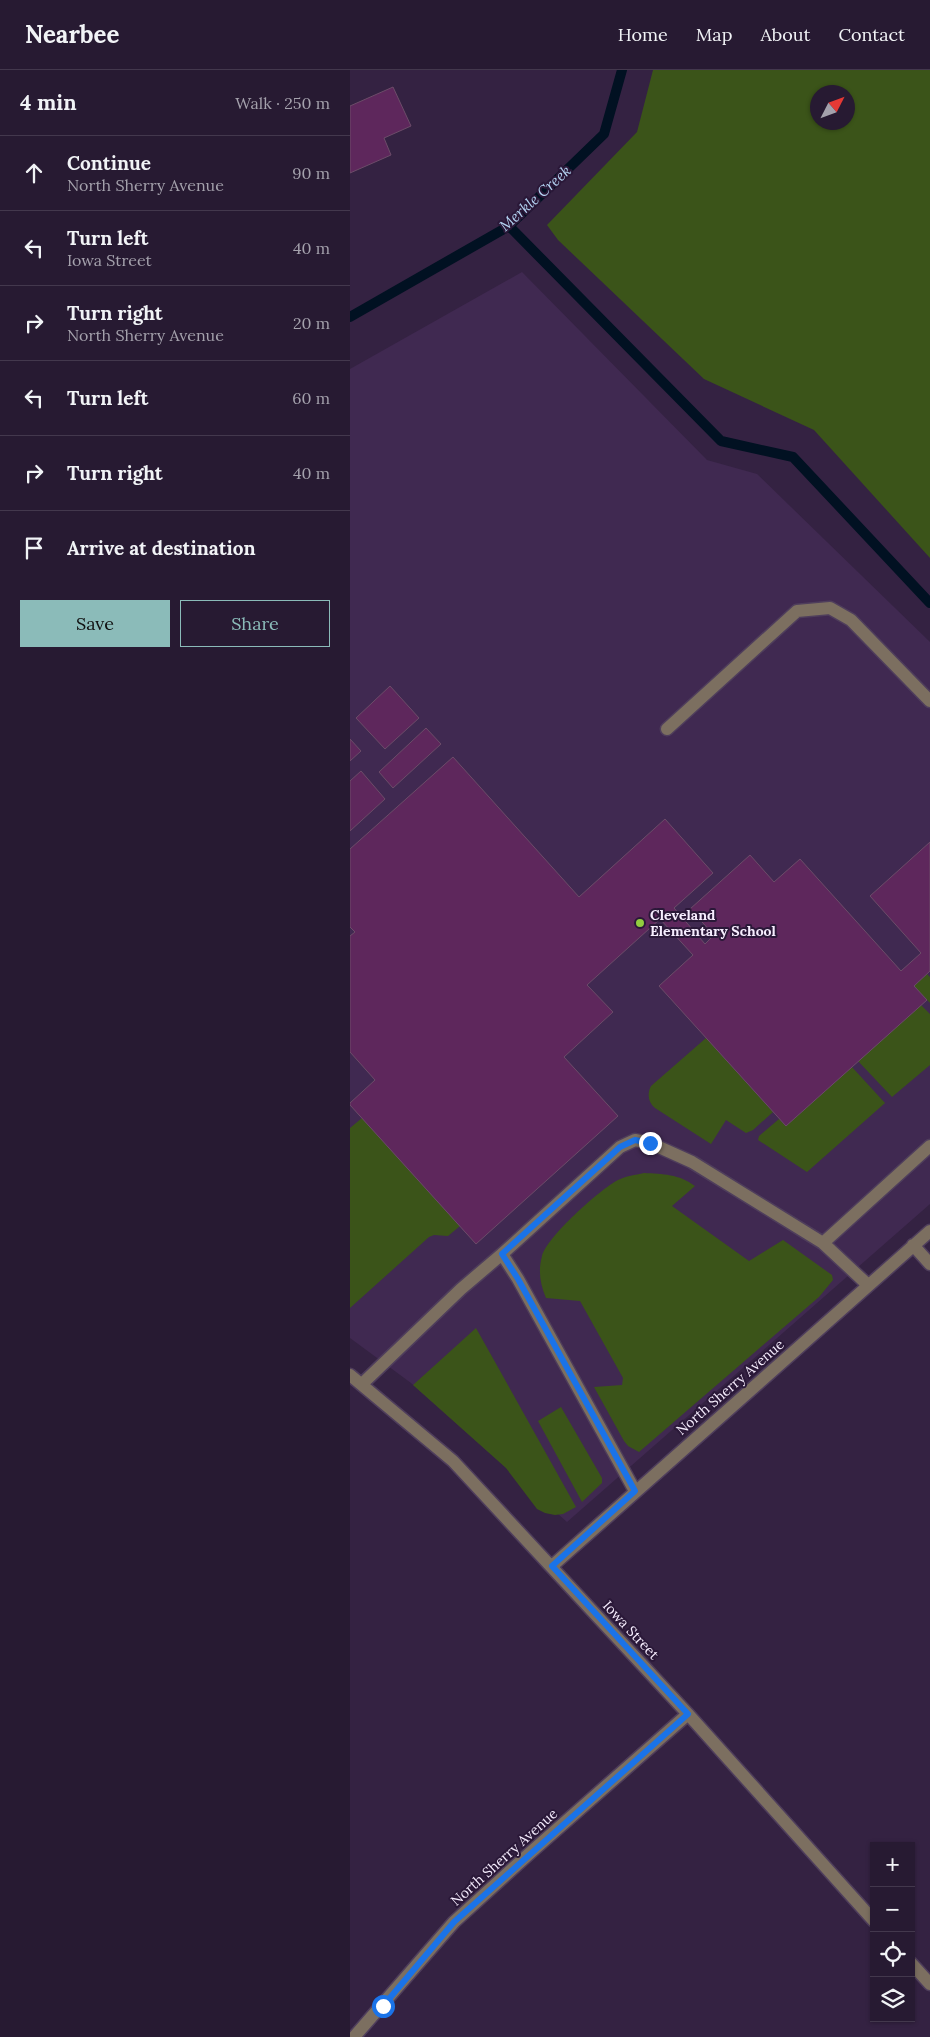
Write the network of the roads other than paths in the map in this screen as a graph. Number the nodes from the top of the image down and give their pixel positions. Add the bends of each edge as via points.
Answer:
1 (930, 701) edge
2 (667, 729) dead end
3 (930, 1146) edge
4 (930, 1231) edge
5 (823, 1243) junction
6 (913, 1245) junction
7 (502, 1254) junction
8 (930, 1264) edge
9 (868, 1285) junction
10 (350, 1375) edge
11 (362, 1384) junction
12 (635, 1491) junction
13 (552, 1566) junction
14 (688, 1714) junction
15 (870, 1917) edge
16 (915, 1967) edge
17 (930, 1984) edge
18 (354, 2037) edge

1 - 2 street via 850,620 830,608 797,611
3 - 5 street
4 - 6 street, North Sherry Avenue
5 - 7 street via 692,1162 650,1143 635,1140 620,1147
5 - 9 street
6 - 8 street
6 - 9 street, North Sherry Avenue
7 - 11 street
7 - 12 street
9 - 12 street, North Sherry Avenue
10 - 11 street, Iowa Street
11 - 13 street, Iowa Street via 453,1461
12 - 13 street, North Sherry Avenue
13 - 14 street, Iowa Street
14 - 15 street, Iowa Street
14 - 18 street, North Sherry Avenue via 454,1922
16 - 17 street

